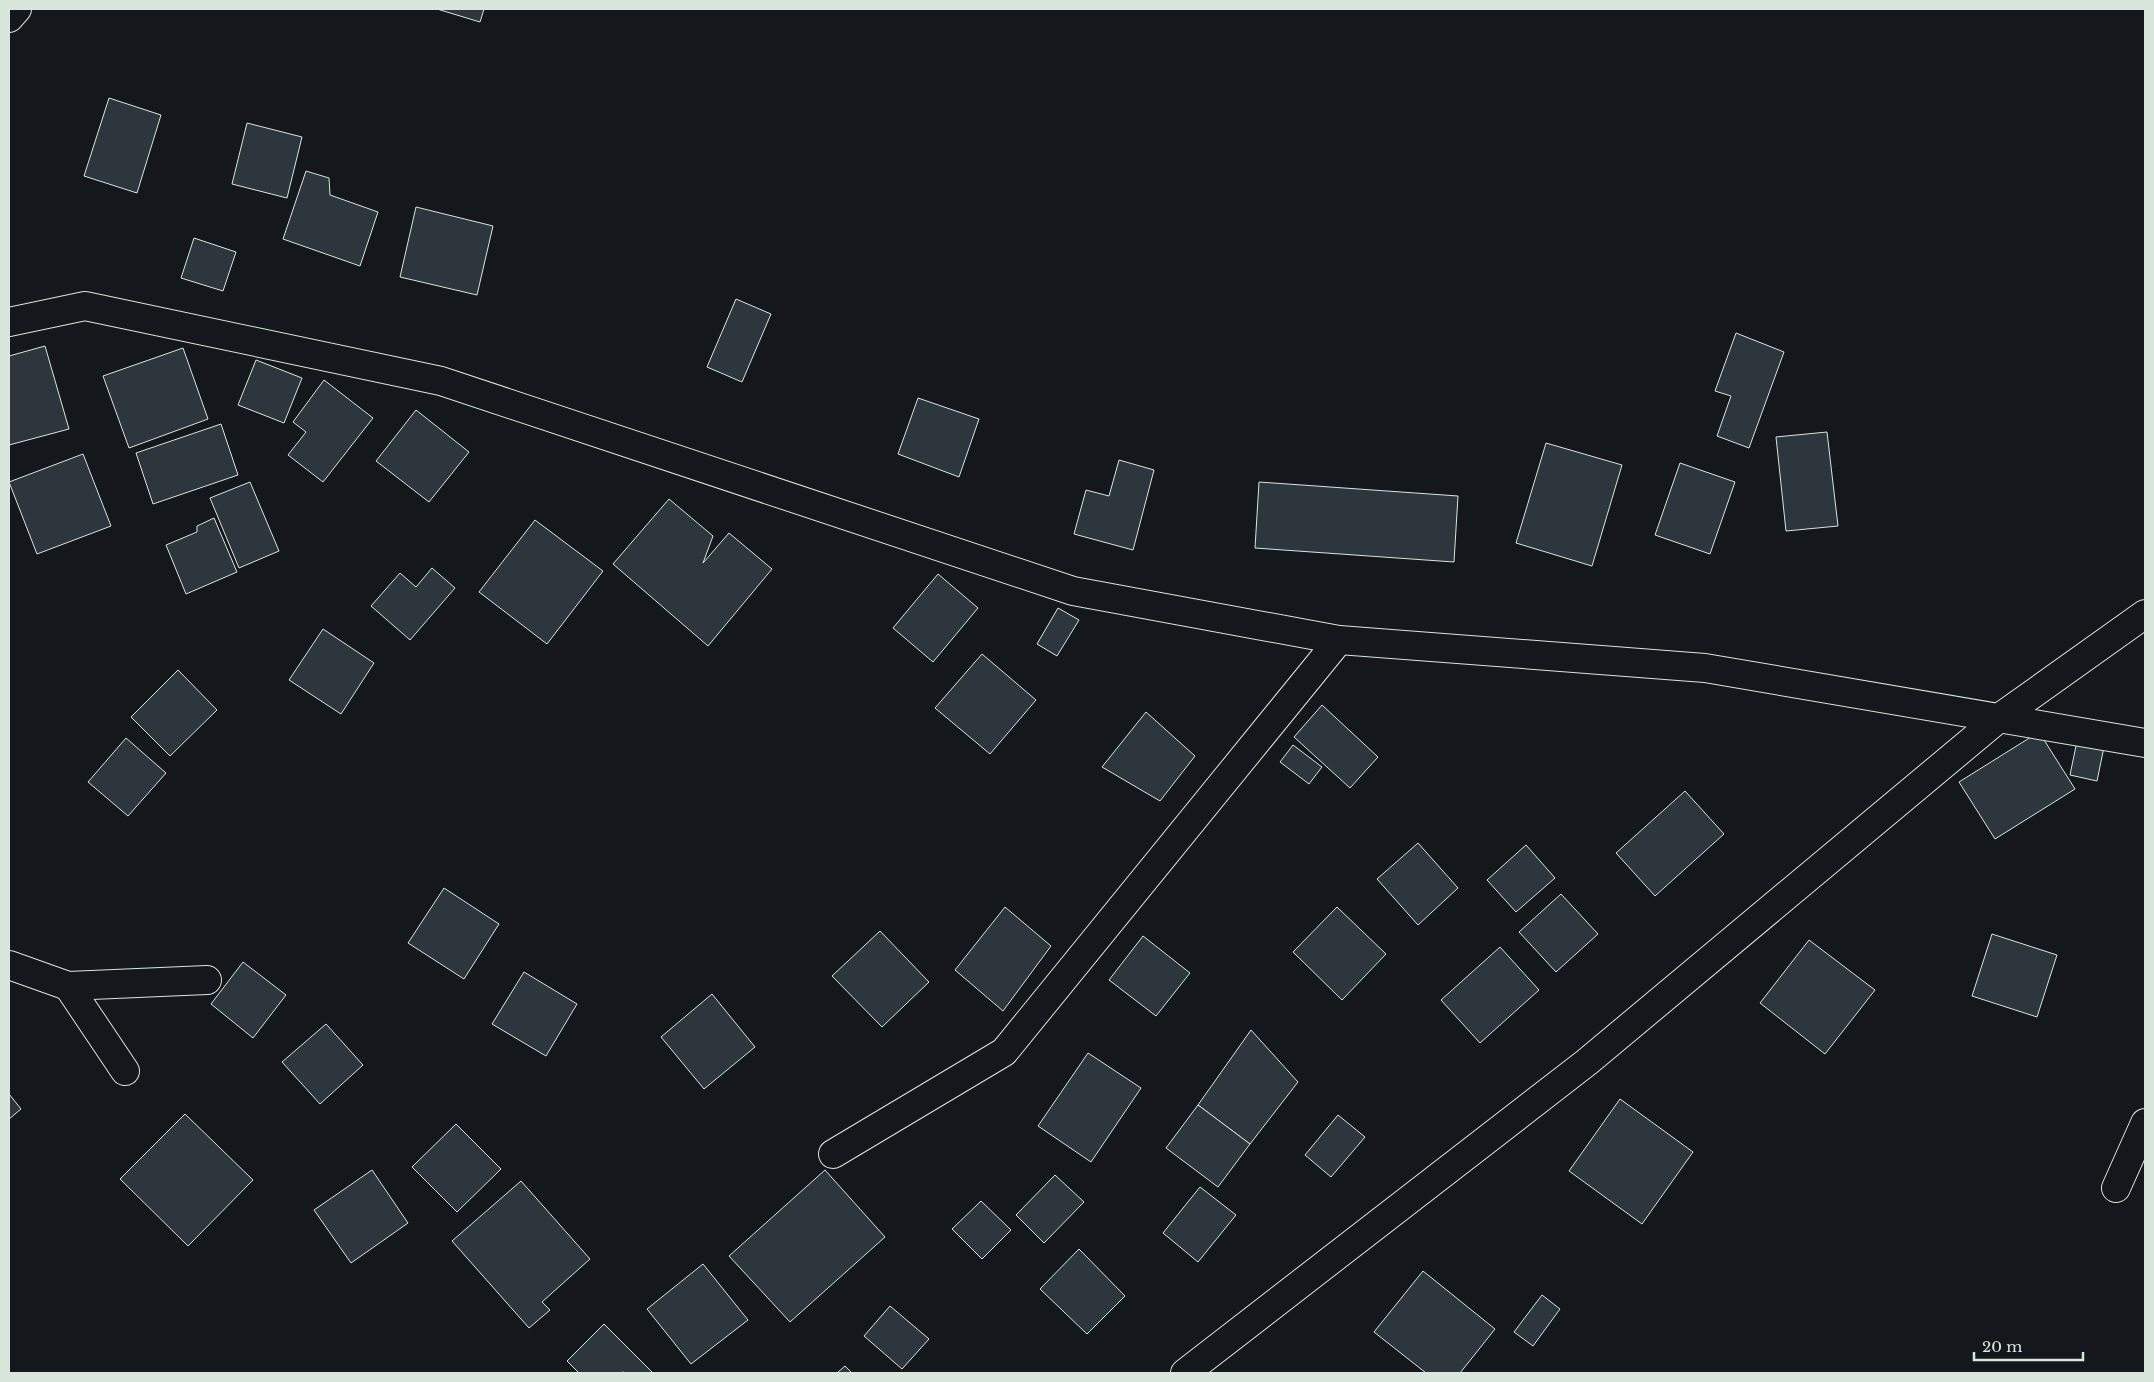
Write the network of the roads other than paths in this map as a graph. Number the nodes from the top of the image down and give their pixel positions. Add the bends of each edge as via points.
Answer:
1 (17, 9) edge
2 (9, 18) edge
3 (9, 322) edge
4 (2145, 614) edge
5 (1339, 640) junction
6 (1999, 718) junction
7 (2145, 742) edge
8 (9, 965) edge
9 (207, 980) dead end
10 (68, 986) junction
11 (125, 1071) dead end
12 (2145, 1123) edge
13 (833, 1154) dead end
14 (2116, 1188) dead end
15 (1185, 1373) edge

1 - 2 street
3 - 5 street via 85,306 441,381 1073,591
4 - 6 street
5 - 6 street via 1705,668
5 - 13 street via 1004,1052
6 - 7 street
6 - 15 street via 1587,1062
8 - 10 street
9 - 10 street
10 - 11 street
12 - 14 street

